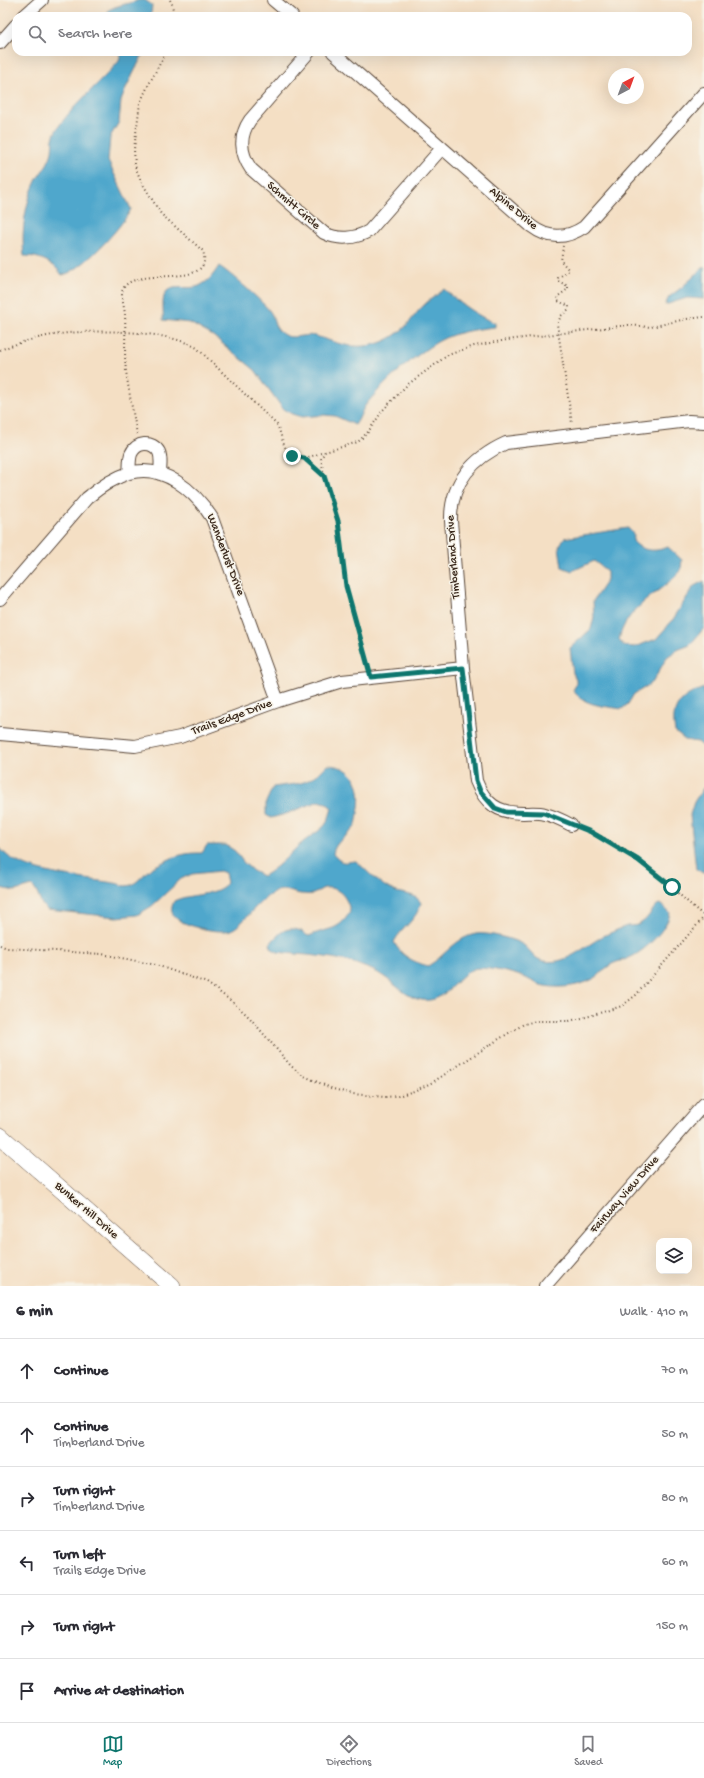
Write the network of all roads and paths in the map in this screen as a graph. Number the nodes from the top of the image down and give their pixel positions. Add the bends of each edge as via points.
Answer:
1 (42, 0) edge
2 (170, 0) edge
3 (272, 0) edge
4 (28, 12) edge
5 (173, 12) edge
6 (287, 12) edge
7 (12, 30) edge
8 (0, 43) edge
9 (164, 56) edge
10 (306, 56) edge
11 (338, 56) edge
12 (704, 93) edge
13 (442, 148) junction
14 (565, 236) junction
15 (704, 317) edge
16 (126, 333) junction
17 (558, 334) junction
18 (0, 350) edge
19 (704, 422) edge
20 (574, 434) junction
21 (139, 445) junction
22 (325, 452) junction
23 (304, 458) junction
24 (129, 473) junction
25 (160, 474) junction
26 (324, 476) junction
27 (0, 599) edge
28 (463, 668) junction
29 (371, 677) junction
30 (278, 701) junction
31 (0, 734) edge
32 (571, 824) joint
33 (704, 916) edge
34 (0, 945) edge
35 (704, 1104) edge
36 (0, 1136) edge
37 (172, 1286) edge
38 (545, 1286) edge

1 - 4 street
2 - 5 path
3 - 6 street
7 - 8 street
9 - 16 path via 140,103 134,148 135,166 161,214 203,251 205,258 202,266 195,272 130,281 123,289
10 - 13 street, Schmitt Circle via 250,120 242,142 244,156 251,169 324,233 347,237 362,235 369,231
11 - 13 street, Alpine Drive
12 - 14 street via 590,222 577,232
13 - 14 street, Alpine Drive via 536,230 549,235
14 - 17 path via 561,261 569,270 558,278 558,281 568,286 568,289 557,297 558,301 569,306 570,310 558,319
15 - 17 path via 686,318 650,327 628,325
16 - 18 path via 85,332 53,335
16 - 21 path via 126,370
16 - 23 path via 173,338 197,348 277,425 286,449 292,456
17 - 20 path
17 - 22 path via 474,346 448,355 407,385 358,442
19 - 20 street, Timberland Drive via 689,421
20 - 28 street, Timberland Drive via 506,443 494,448 469,469 453,495 451,521
21 - 24 street via 130,456
21 - 25 street via 146,443 158,451
22 - 23 path
22 - 26 path via 321,458
23 - 26 path
24 - 25 street, Wanderlust Drive
24 - 27 street, Wanderlust Drive via 99,488 87,498
25 - 30 street, Wanderlust Drive via 194,494 212,518
26 - 29 path via 338,521 346,586
28 - 29 street, Trails Edge Drive
28 - 32 street, Timberland Drive via 476,781 480,791 495,808 506,812 544,813
29 - 30 street, Trails Edge Drive via 342,680
30 - 31 street, Trails Edge Drive via 180,737 136,746
32 - 33 path via 591,832 638,860
33 - 34 path via 636,995 622,1006 569,1021 536,1021 524,1024 433,1082 414,1091 385,1097 333,1089 302,1075 291,1066 250,1018 206,983 156,965 102,954 7,948
35 - 38 street, Fairway View Drive
36 - 37 street, Bunker Hill Drive

